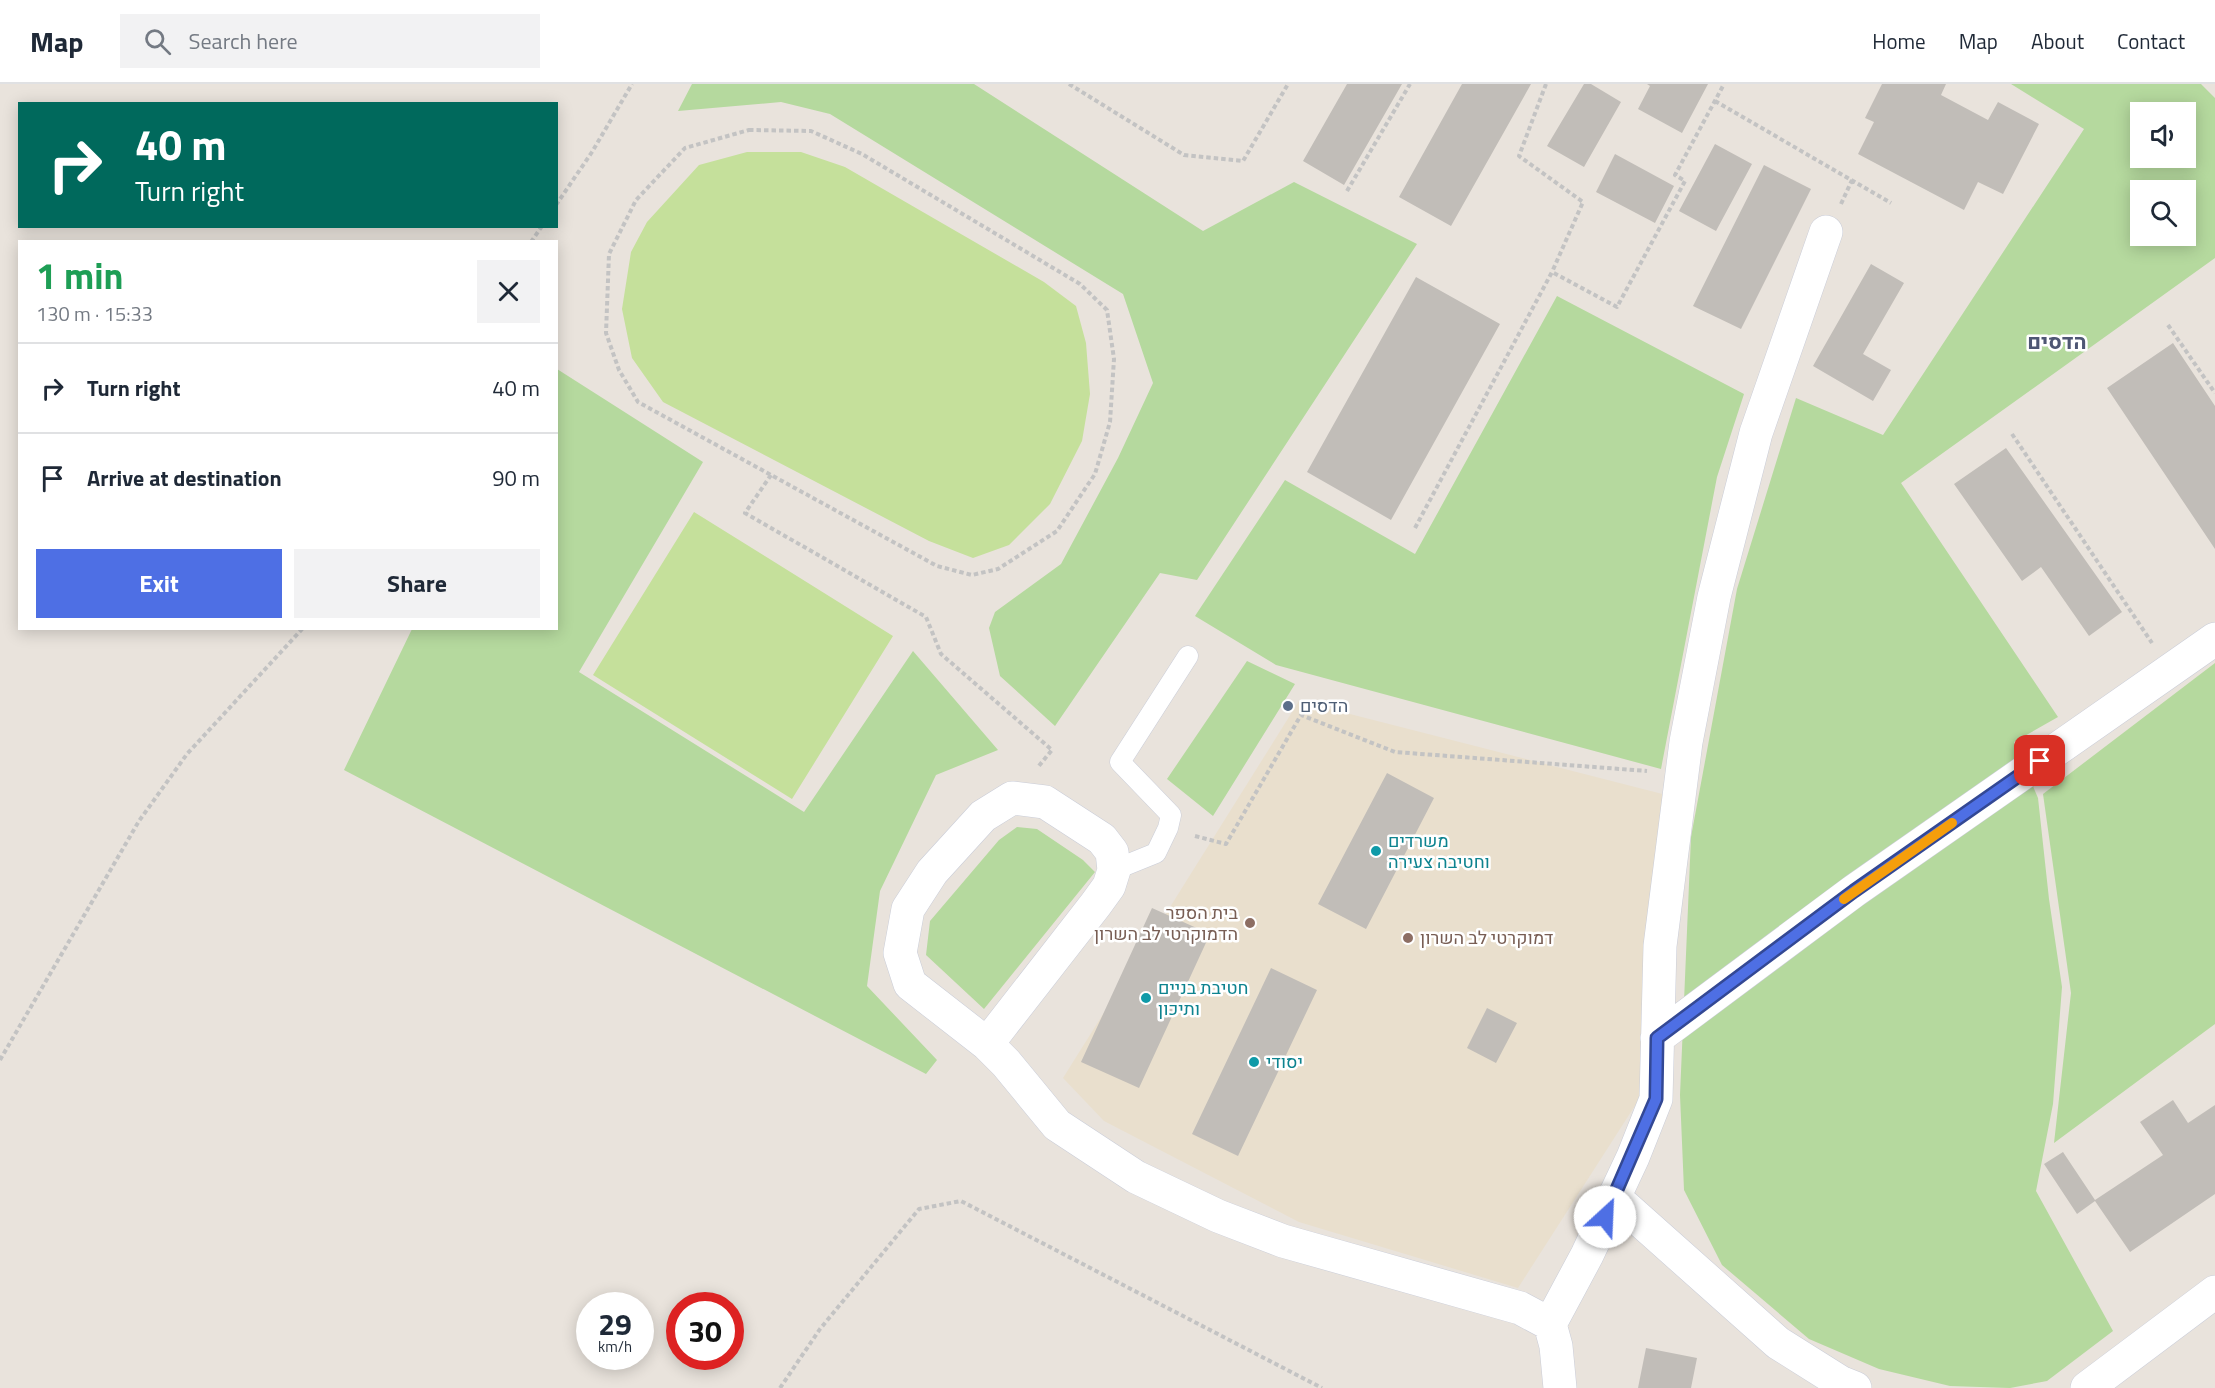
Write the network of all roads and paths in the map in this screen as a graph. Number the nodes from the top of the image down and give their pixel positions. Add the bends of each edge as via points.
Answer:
1 (632, 84) edge
2 (1069, 84) edge
3 (1288, 84) edge
4 (1410, 84) edge
5 (1546, 84) edge
6 (1724, 84) edge
7 (1715, 101) junction
8 (1347, 191) dead end
9 (558, 202) edge
10 (1891, 202) dead end
11 (1826, 232) dead end
12 (1552, 272) junction
13 (2168, 325) dead end
14 (2215, 393) edge
15 (2012, 434) dead end
16 (771, 475) junction
17 (1414, 528) dead end
18 (301, 630) edge
19 (2215, 639) edge
20 (1188, 656) dead end
21 (2170, 670) junction
22 (1682, 774) junction
23 (1012, 798) junction
24 (1168, 828) junction
25 (1114, 870) junction
26 (1657, 1038) junction
27 (987, 1044) junction
28 (0, 1060) edge
29 (1614, 1197) junction
30 (2215, 1292) edge
31 (1550, 1324) junction
32 (780, 1388) edge
33 (1322, 1388) edge
34 (1560, 1388) edge
35 (1855, 1388) edge
36 (2087, 1388) edge

1 - 9 path
2 - 3 path via 1184,154 1243,161
4 - 8 path
5 - 12 path via 1519,156 1583,202
6 - 7 path
7 - 10 path
7 - 12 path via 1675,175 1685,181 1617,307
11 - 22 street via 1756,433 1714,597
12 - 17 path
13 - 14 path
15 - 21 path
16 - 16 path via 937,566 972,575 998,569 1057,531 1095,474 1111,411 1114,359 1107,310 1080,284 862,154 811,131 749,130 685,148 636,200 609,254 606,333 619,370 638,402
16 - 23 path via 745,513 926,617 940,654 1052,750
18 - 28 path via 188,754 139,821
19 - 21 street
20 - 24 lane via 1120,762 1171,815
21 - 26 street via 1854,891
22 - 24 path via 1395,752 1301,715 1226,844
22 - 26 street via 1660,946
23 - 25 street via 1045,802 1102,839 1112,852
23 - 27 street via 983,816 932,872 908,909 900,953 910,984
24 - 25 lane via 1156,853
25 - 27 street via 1109,886 1096,904
26 - 29 street via 1656,1099
27 - 31 street via 1057,1125 1136,1177 1218,1216 1283,1240 1520,1308
29 - 31 street
29 - 35 street via 1778,1343
30 - 36 street
31 - 34 street
32 - 33 path via 820,1329 919,1209 961,1202

